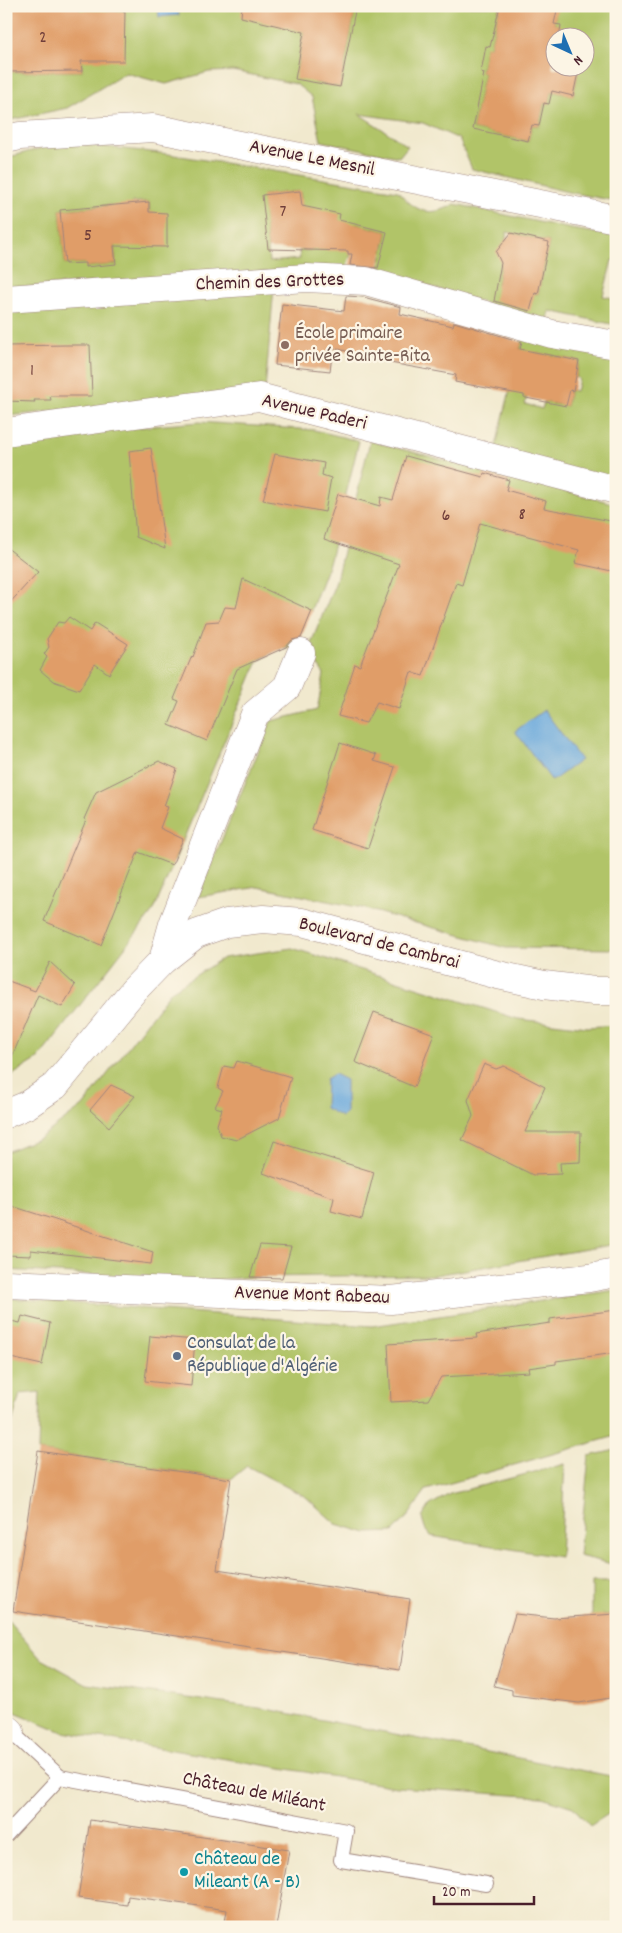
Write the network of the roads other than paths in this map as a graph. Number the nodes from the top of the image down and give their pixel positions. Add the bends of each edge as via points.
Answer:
1 (6, 139) edge
2 (616, 219) edge
3 (6, 300) edge
4 (616, 345) edge
5 (6, 432) edge
6 (616, 490) edge
7 (301, 653) dead end
8 (163, 960) junction
9 (616, 991) edge
10 (6, 1114) edge
11 (616, 1273) edge
12 (6, 1284) edge
13 (8, 1729) edge
14 (60, 1777) junction
15 (6, 1835) edge
16 (486, 1884) dead end

1 - 2 street, Avenue Le Mesnil via 153,128
3 - 4 street, Chemin des Grottes via 306,278 366,281 552,334
5 - 6 street, Avenue Paderi via 259,397
7 - 8 street via 287,687 256,714 173,924
8 - 9 street, Boulevard de Cambrai via 196,934 227,923 262,919 302,922 525,981
8 - 10 street, Boulevard de Cambrai via 55,1086 27,1105
11 - 12 street, Avenue Mont Rabeau via 391,1300
13 - 14 lane
14 - 15 lane
14 - 16 lane, Château de Miléant via 346,1831 341,1860

